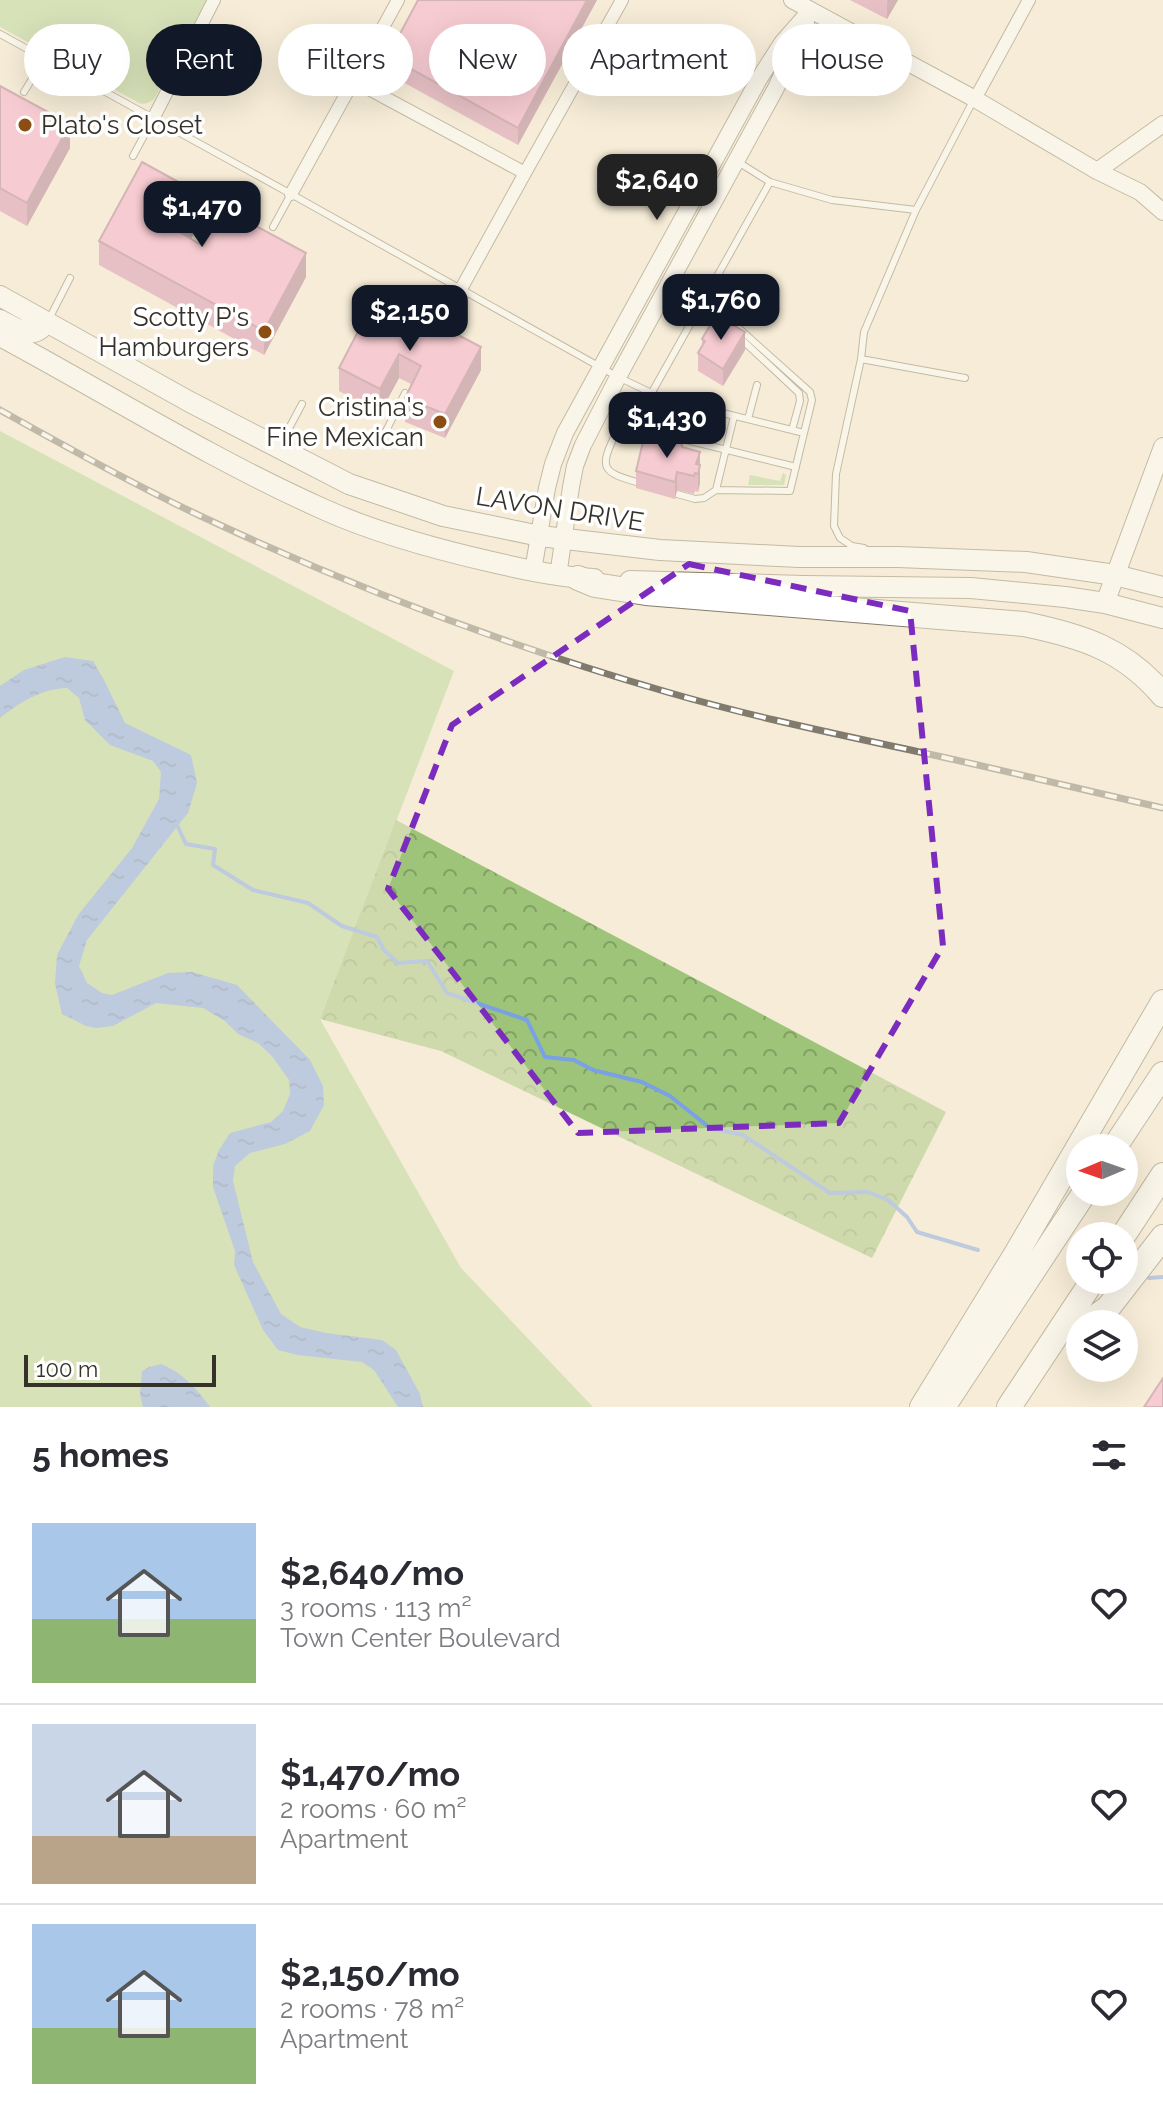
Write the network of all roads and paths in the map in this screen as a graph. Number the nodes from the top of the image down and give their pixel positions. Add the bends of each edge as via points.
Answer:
1 (214, 0) edge
2 (398, 0) edge
3 (622, 0) edge
4 (792, 0) edge
5 (1029, 0) edge
6 (814, 5) edge
7 (385, 24) edge
8 (0, 34) edge
9 (24, 48) edge
10 (111, 96) edge
11 (346, 96) edge
12 (382, 96) edge
13 (975, 99) junction
14 (153, 119) junction
15 (1163, 124) edge
16 (133, 156) dead end
17 (737, 161) junction
18 (1097, 171) junction
19 (525, 173) junction
20 (770, 182) junction
21 (291, 194) junction
22 (916, 210) junction
23 (1163, 212) edge
24 (273, 227) dead end
25 (70, 278) dead end
26 (461, 289) junction
27 (0, 296) edge
28 (702, 301) junction
29 (714, 310) junction
30 (0, 320) edge
31 (47, 322) junction
32 (721, 323) edge
33 (445, 325) edge
34 (731, 334) edge
35 (0, 336) edge
36 (861, 359) junction
37 (600, 366) junction
38 (618, 377) junction
39 (965, 378) dead end
40 (757, 385) dead end
41 (405, 393) edge
42 (651, 394) junction
43 (677, 401) junction
44 (302, 404) dead end
45 (734, 416) junction
46 (748, 419) junction
47 (792, 430) junction
48 (804, 433) junction
49 (670, 436) junction
50 (383, 437) dead end
51 (1163, 447) edge
52 (278, 449) junction
53 (726, 450) junction
54 (796, 467) junction
55 (641, 484) edge
56 (716, 490) junction
57 (668, 492) edge
58 (540, 536) junction
59 (562, 539) junction
60 (924, 557) junction
61 (533, 571) junction
62 (1115, 575) junction
63 (568, 577) junction
64 (1163, 587) edge
65 (1105, 603) junction
66 (1163, 618) edge
67 (1163, 695) edge
68 (1162, 1004) edge
69 (1163, 1074) edge
70 (1123, 1134) edge
71 (1163, 1175) edge
72 (1076, 1206) edge
73 (1132, 1222) edge
74 (1163, 1237) edge
75 (1084, 1294) edge
76 (1105, 1310) edge
77 (1066, 1338) edge
78 (1044, 1354) junction
79 (922, 1407) edge
80 (943, 1407) edge
81 (1009, 1407) edge

1 - 14 street
2 - 7 street
3 - 19 street
4 - 6 street
5 - 13 street
6 - 13 street
6 - 17 street
6 - 37 street via 759,79
8 - 9 lane
10 - 14 lane
11 - 21 street
12 - 19 street
13 - 18 street
13 - 22 lane
14 - 16 lane
14 - 21 lane
15 - 18 street
17 - 20 lane
17 - 38 street
18 - 23 street via 1140,192
19 - 26 street
20 - 22 lane via 832,200
20 - 28 lane
21 - 24 lane
21 - 26 lane
22 - 36 lane via 864,332
25 - 31 lane
26 - 33 lane
26 - 37 lane
27 - 31 main road, LAVON DRIVE
28 - 29 lane
28 - 42 lane
29 - 32 lane
29 - 48 lane via 810,392
30 - 31 main road via 30,333
31 - 52 main road, LAVON DRIVE
34 - 47 lane via 796,389 800,401
35 - 61 main road via 325,511 408,541
36 - 39 lane
36 - 60 lane via 836,474 834,526 852,546
37 - 38 lane
37 - 58 street via 553,464
38 - 42 lane
38 - 59 street via 575,466
40 - 46 lane
41 - 50 lane
42 - 43 lane
43 - 45 lane
43 - 49 lane
44 - 52 lane
45 - 46 lane
45 - 53 lane
46 - 47 lane
47 - 48 lane
48 - 54 lane
49 - 53 lane
49 - 55 lane via 633,427 617,431 605,461 607,470
51 - 62 main road
52 - 58 main road, LAVON DRIVE via 349,484 429,512
53 - 54 lane
53 - 56 lane
54 - 56 lane via 790,491
56 - 57 lane via 695,499
58 - 59 main road, LAVON DRIVE
58 - 61 street
59 - 60 main road, LAVON DRIVE via 799,557
59 - 63 street
60 - 62 main road, LAVON DRIVE via 1059,565
61 - 63 main road
62 - 64 main road, LAVON DRIVE
62 - 65 main road
63 - 65 main road via 971,588
63 - 67 highway via 646,593 1060,631 1111,650
65 - 66 main road
68 - 79 highway
69 - 70 highway
71 - 73 highway
72 - 80 highway
74 - 76 highway
75 - 78 highway
77 - 78 highway
78 - 81 highway

